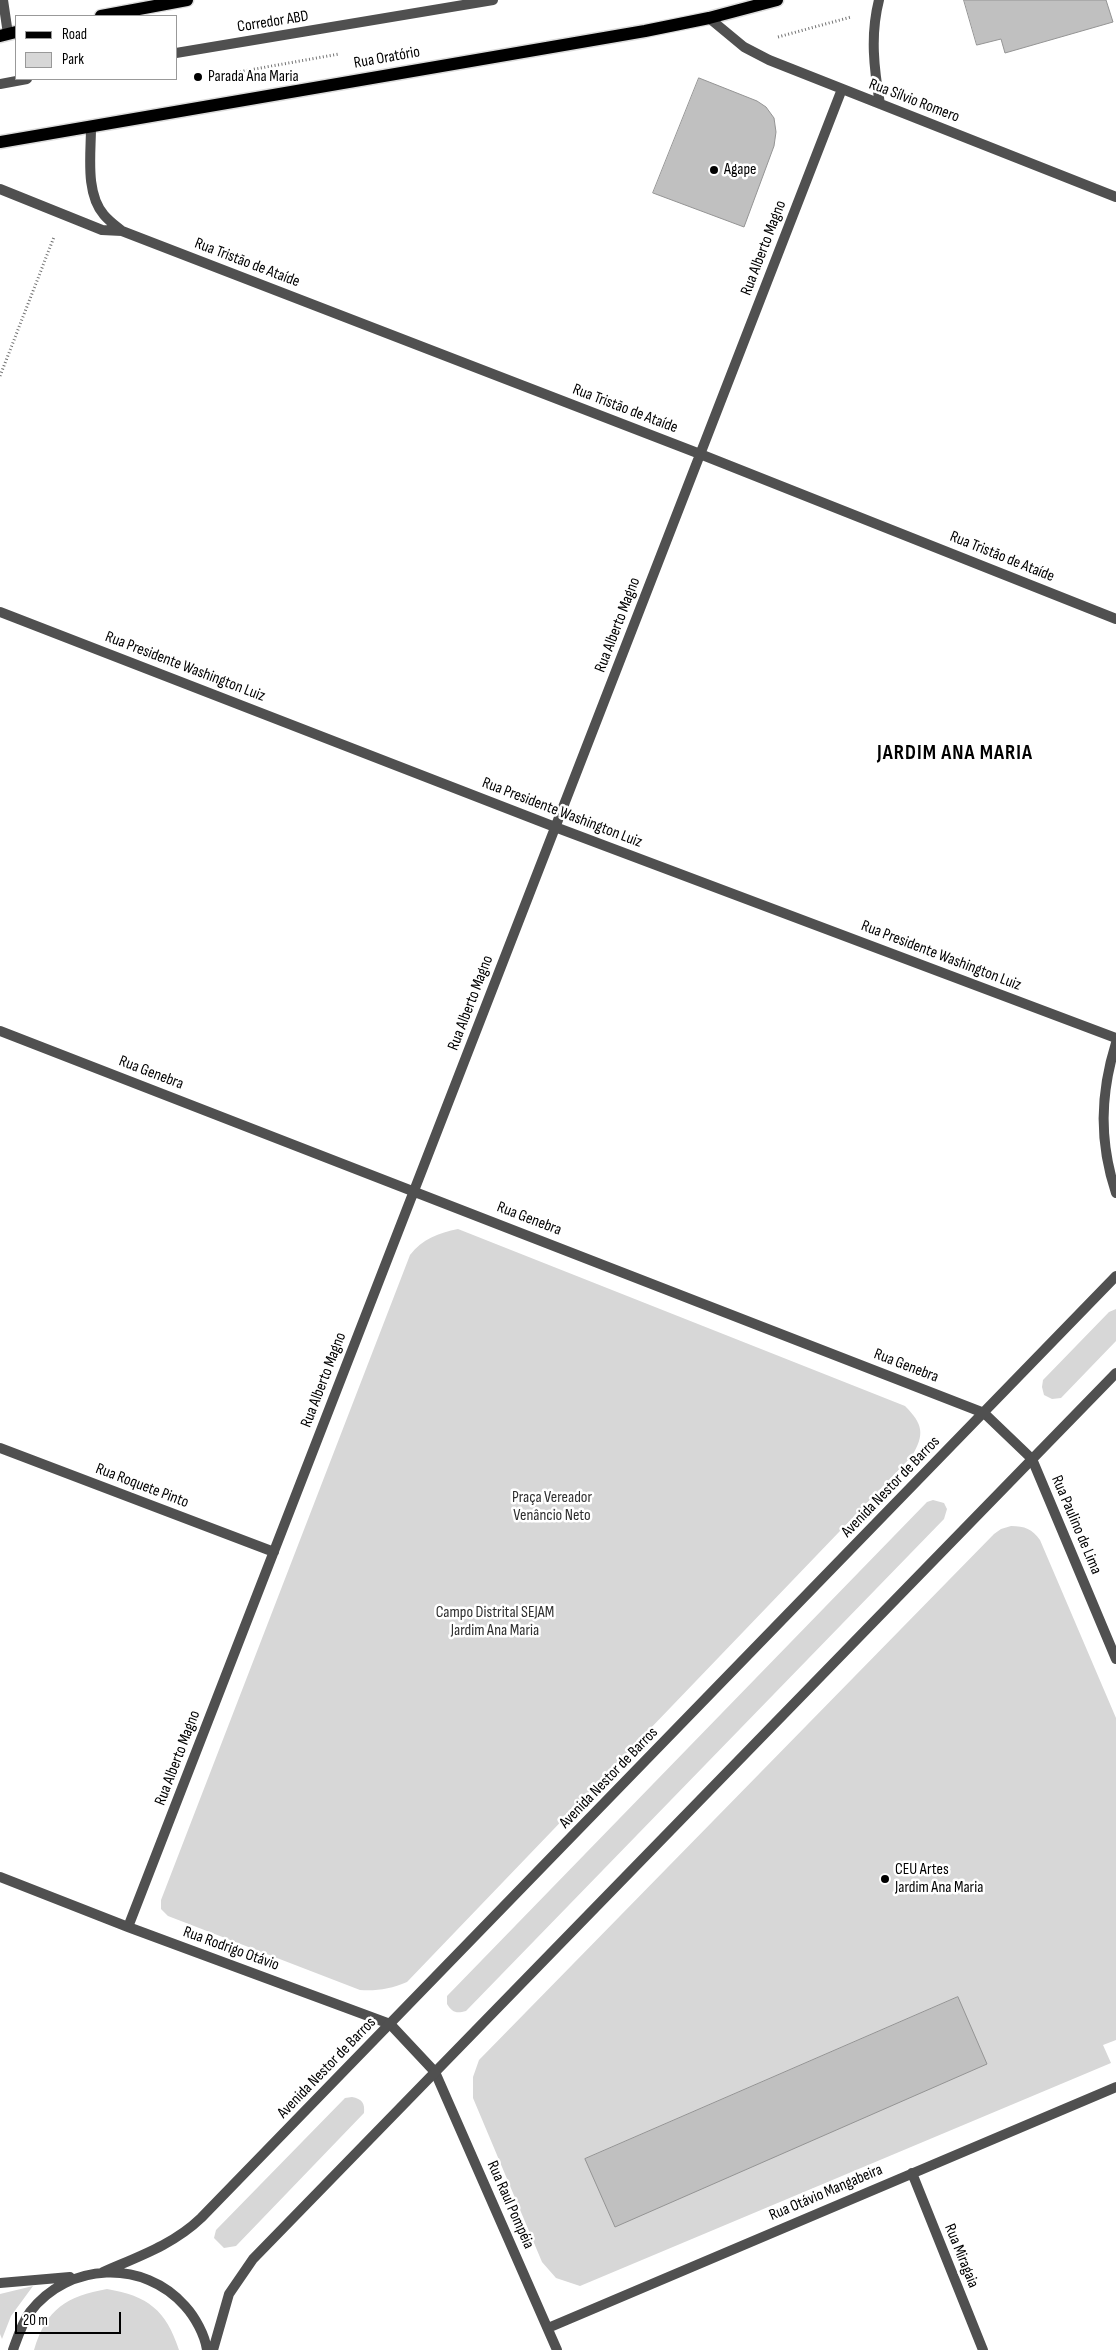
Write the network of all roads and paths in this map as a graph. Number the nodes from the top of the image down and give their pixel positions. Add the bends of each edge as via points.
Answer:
1 (3, 0) edge
2 (187, 0) edge
3 (493, 0) edge
4 (778, 0) edge
5 (878, 5) edge
6 (106, 15) edge
7 (709, 18) junction
8 (8, 34) edge
9 (744, 47) junction
10 (178, 53) edge
11 (340, 54) dead end
12 (216, 76) dead end
13 (22, 80) edge
14 (0, 84) edge
15 (842, 89) junction
16 (880, 104) junction
17 (91, 127) junction
18 (0, 142) edge
19 (0, 189) edge
20 (1116, 197) edge
21 (122, 231) junction
22 (51, 244) dead end
23 (0, 376) edge
24 (700, 454) junction
25 (0, 612) edge
26 (1116, 618) edge
27 (555, 827) junction
28 (0, 1031) edge
29 (1116, 1038) edge
30 (1116, 1043) edge
31 (414, 1190) junction
32 (1116, 1193) edge
33 (1116, 1276) edge
34 (1116, 1373) edge
35 (984, 1413) junction
36 (0, 1448) edge
37 (1032, 1459) junction
38 (274, 1552) junction
39 (1116, 1659) edge
40 (0, 1877) edge
41 (128, 1927) junction
42 (390, 2024) junction
43 (435, 2072) junction
44 (1116, 2086) edge
45 (912, 2173) junction
46 (103, 2272) junction
47 (81, 2276) junction
48 (0, 2283) edge
49 (548, 2328) junction
50 (14, 2350) edge
51 (207, 2350) edge
52 (213, 2350) edge
53 (557, 2350) edge
54 (983, 2350) edge

1 - 8 street
2 - 6 main road
3 - 10 street, Corredor ABD
4 - 7 main road, Rua Oratório
5 - 9 path
5 - 16 street via 873,67
7 - 9 street, Rua Sílvio Romero
7 - 17 main road, Rua Oratório
9 - 15 street, Rua Sílvio Romero
11 - 12 path
13 - 14 street
15 - 16 street, Rua Sílvio Romero
15 - 24 street, Rua Alberto Magno
16 - 20 street, Rua Sílvio Romero
17 - 18 main road, Rua Oratório
17 - 21 street, Rua Tristão de Ataíde via 91,169 97,203 104,215
19 - 21 street, Rua Tristão de Ataíde via 102,230
21 - 24 street, Rua Tristão de Ataíde
22 - 23 path
24 - 26 street, Rua Tristão de Ataíde
24 - 27 street, Rua Alberto Magno
25 - 27 street, Rua Presidente Washington Luiz
27 - 29 street, Rua Presidente Washington Luiz
27 - 31 street, Rua Alberto Magno
28 - 31 street, Rua Genebra
30 - 32 street via 1104,1092 1102,1119 1104,1146
31 - 35 street, Rua Genebra
31 - 38 street, Rua Alberto Magno
33 - 35 street, Avenida Nestor de Barros
34 - 37 street
35 - 37 street, Rua Genebra
35 - 42 street, Avenida Nestor de Barros
36 - 38 street, Rua Roquete Pinto
37 - 39 street, Rua Paulino de Lima
37 - 43 street
38 - 41 street, Rua Alberto Magno
40 - 41 street, Rua Rodrigo Otávio
41 - 42 street, Rua Rodrigo Otávio
42 - 43 street, Rua Rodrigo Otávio
42 - 46 street, Avenida Nestor de Barros via 187,2232
43 - 49 street, Rua Raul Pompéia
43 - 52 street via 253,2259 230,2294
44 - 45 street, Rua Otávio Mangabeira
45 - 49 street, Rua Otávio Mangabeira
45 - 54 street, Rua Miragaia
46 - 47 street
46 - 51 street via 143,2277 176,2296 199,2328
47 - 48 street
47 - 50 street via 44,2296 19,2331
49 - 53 street, Rua Raul Pompéia

